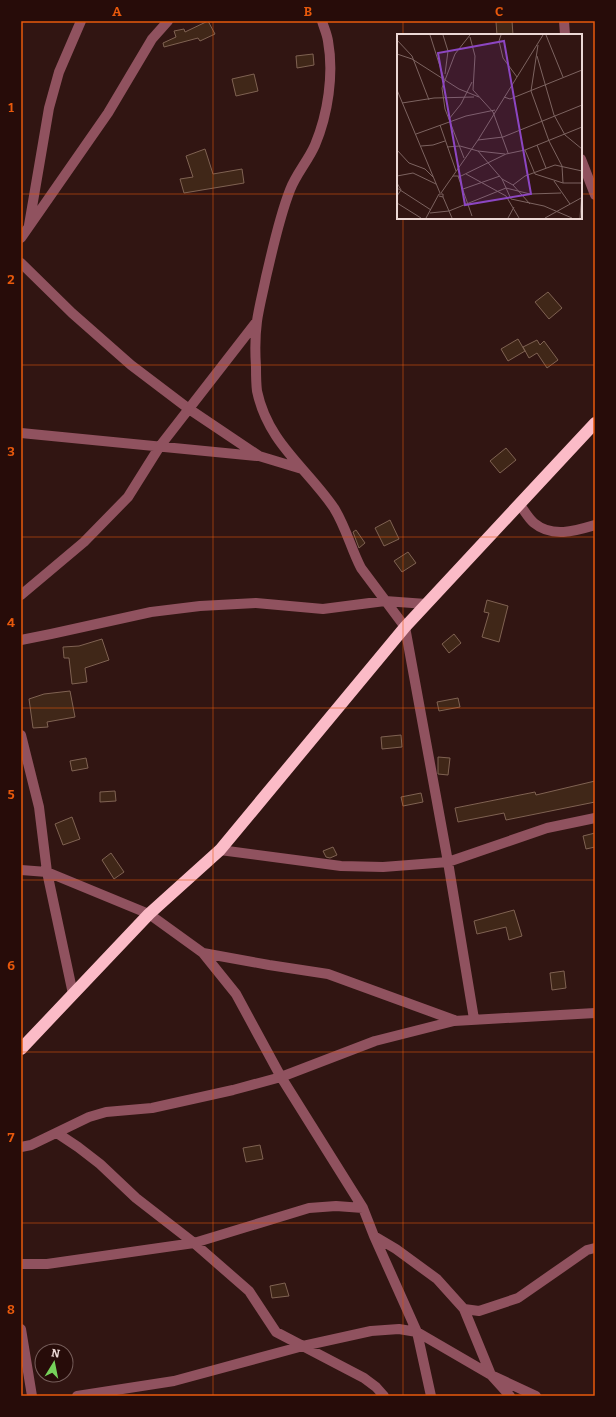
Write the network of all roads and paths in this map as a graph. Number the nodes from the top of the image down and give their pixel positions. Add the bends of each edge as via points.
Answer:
1 (81, 21) edge
2 (168, 21) edge
3 (322, 21) edge
4 (564, 21) edge
5 (565, 34) edge
6 (582, 162) edge
7 (595, 195) edge
8 (28, 228) junction
9 (21, 238) edge
10 (21, 263) edge
11 (257, 322) junction
12 (189, 409) junction
13 (595, 423) edge
14 (21, 433) edge
15 (160, 446) junction
16 (259, 456) junction
17 (302, 469) junction
18 (520, 505) junction
19 (595, 525) edge
20 (21, 595) edge
21 (386, 601) junction
22 (426, 604) junction
23 (405, 627) junction
24 (21, 640) edge
25 (21, 735) edge
26 (595, 818) edge
27 (220, 850) junction
28 (448, 862) junction
29 (21, 870) edge
30 (47, 872) junction
31 (149, 914) junction
32 (203, 953) junction
33 (72, 994) junction
34 (595, 1013) edge
35 (474, 1019) junction
36 (454, 1020) junction
37 (21, 1049) edge
38 (281, 1077) junction
39 (57, 1133) junction
40 (21, 1147) edge
41 (363, 1208) junction
42 (374, 1236) junction
43 (194, 1243) junction
44 (595, 1248) edge
45 (21, 1264) edge
46 (464, 1310) junction
47 (21, 1329) edge
48 (417, 1332) junction
49 (303, 1346) junction
50 (491, 1375) junction
51 (32, 1396) edge
52 (77, 1396) edge
53 (384, 1396) edge
54 (430, 1396) edge
55 (510, 1396) edge
56 (536, 1396) edge

1 - 8 street via 59,72 49,108
2 - 8 street via 152,40 108,113
3 - 11 street via 328,41 330,65 329,92 322,126 283,208
4 - 5 street
6 - 7 street
8 - 9 street
10 - 12 street via 131,365
11 - 12 street
11 - 17 street via 257,389 263,411 280,443
12 - 15 street
12 - 16 street
13 - 18 highway
14 - 15 street
15 - 16 street
15 - 20 street via 128,498 84,542
16 - 17 street
17 - 21 street via 334,509 348,535 356,558
18 - 19 street via 534,523 551,532 571,532
18 - 22 highway
21 - 22 street
21 - 23 street
21 - 24 street via 323,609 256,603 200,606 151,612
22 - 23 highway
23 - 27 highway
23 - 28 street
25 - 30 street via 39,807
26 - 28 street via 547,828
27 - 28 street via 341,866 383,867
27 - 31 highway
28 - 35 street
29 - 30 street
30 - 31 street
30 - 33 street
31 - 32 street
31 - 33 highway
32 - 36 street via 328,974
32 - 38 street via 236,994
33 - 37 highway
34 - 35 street
35 - 36 street
36 - 38 street via 375,1040
38 - 39 street via 152,1108 106,1112 89,1117
38 - 41 street
39 - 40 street
39 - 43 street via 100,1164 136,1198
41 - 42 street
41 - 43 street via 309,1208
42 - 46 street via 437,1278
42 - 48 street
43 - 45 street via 47,1264
43 - 49 street via 249,1291 276,1332
44 - 46 street via 586,1250 518,1298 479,1311
46 - 50 street
47 - 51 street
48 - 49 street via 399,1329 371,1331
48 - 50 street
48 - 54 street
49 - 52 street via 174,1381
49 - 53 street via 364,1378
50 - 55 street
50 - 56 street

